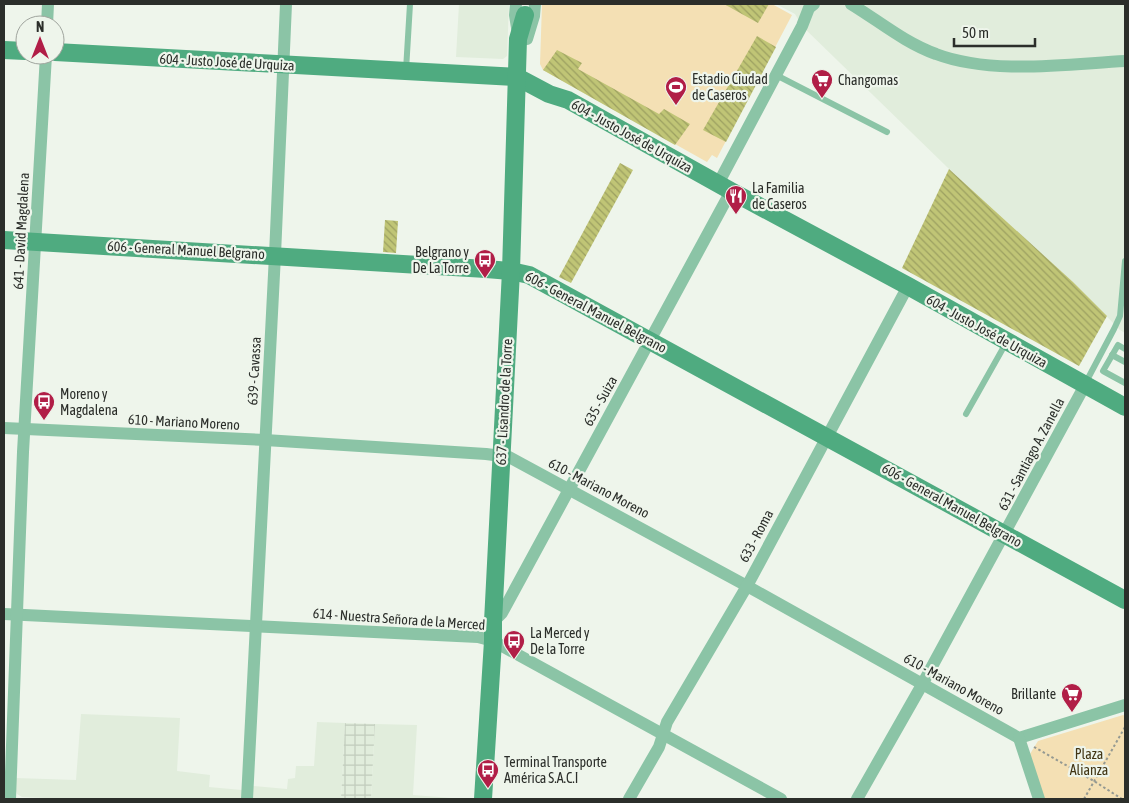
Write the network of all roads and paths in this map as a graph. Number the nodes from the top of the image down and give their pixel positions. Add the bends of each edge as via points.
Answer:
1 (286, 4) edge
2 (410, 4) edge
3 (851, 4) edge
4 (811, 5) edge
5 (525, 7) edge
6 (522, 39) junction
7 (65, 53) edge
8 (1125, 61) edge
9 (45, 65) edge
10 (283, 65) junction
11 (406, 72) junction
12 (776, 75) junction
13 (517, 77) junction
14 (568, 100) junction
15 (887, 132) dead end
16 (724, 188) junction
17 (4, 240) edge
18 (35, 242) junction
19 (275, 255) junction
20 (1125, 261) edge
21 (511, 271) junction
22 (908, 286) junction
23 (651, 341) junction
24 (1007, 342) junction
25 (1125, 349) edge
26 (1103, 352) junction
27 (1112, 356) junction
28 (1125, 362) edge
29 (1125, 383) edge
30 (1085, 385) junction
31 (1125, 407) edge
32 (966, 414) dead end
33 (4, 428) edge
34 (25, 429) junction
35 (827, 436) junction
36 (266, 440) junction
37 (501, 456) junction
38 (569, 490) junction
39 (1004, 534) junction
40 (747, 586) junction
41 (1125, 600) edge
42 (4, 614) edge
43 (17, 614) junction
44 (493, 622) junction
45 (257, 626) junction
46 (494, 641) junction
47 (923, 683) junction
48 (1125, 705) edge
49 (1125, 727) edge
50 (663, 734) junction
51 (1019, 738) junction
52 (1094, 781) junction
53 (10, 799) edge
54 (247, 799) edge
55 (483, 799) edge
56 (629, 799) edge
57 (781, 799) edge
58 (857, 799) edge
59 (1038, 799) edge
60 (1084, 799) edge
61 (1122, 799) edge

1 - 10 street, 639 - Cavassa
2 - 11 lane
3 - 8 street via 918,46 957,60 1034,66
4 - 12 street, 635 - Suiza
5 - 6 street
6 - 13 street, 637 - Lisandro de la Torre
6 - 14 street via 529,71
7 - 10 street, 604 - Justo José de Urquiza
9 - 18 street, 641 - David Magdalena
10 - 11 street, 604 - Justo José de Urquiza
10 - 19 street, 639 - Cavassa
11 - 13 street, 604 - Justo José de Urquiza
12 - 15 lane
12 - 16 street, 635 - Suiza
13 - 14 street, 604 - Justo José de Urquiza
13 - 21 street, 637 - Lisandro de la Torre
14 - 16 street, 604 - Justo José de Urquiza
16 - 22 street, 604 - Justo José de Urquiza
16 - 23 street, 635 - Suiza
17 - 18 street, 606 - General Manuel Belgrano
18 - 19 street, 606 - General Manuel Belgrano
18 - 34 street, 641 - David Magdalena
19 - 21 street, 606 - General Manuel Belgrano
19 - 36 street, 639 - Cavassa
20 - 26 lane via 1120,316
21 - 23 street, 606 - General Manuel Belgrano via 529,275
21 - 37 street, 637 - Lisandro de la Torre
22 - 24 street, 604 - Justo José de Urquiza
22 - 35 street, 633 - Roma
23 - 35 street, 606 - General Manuel Belgrano
23 - 38 street, 635 - Suiza
24 - 30 street, 604 - Justo José de Urquiza
24 - 32 lane
25 - 27 lane via 1118,345
26 - 27 lane
26 - 30 lane
27 - 28 lane
27 - 29 lane via 1103,371
30 - 31 street, 604 - Justo José de Urquiza
30 - 39 street, 631 - Santiago A. Zanella
33 - 34 street, 610 - Mariano Moreno
34 - 36 street, 610 - Mariano Moreno
34 - 43 street, 641 - David Magdalena
35 - 39 street, 606 - General Manuel Belgrano
35 - 40 street, 633 - Roma
36 - 37 street, 610 - Mariano Moreno
36 - 45 street, 639 - Cavassa
37 - 38 street, 610 - Mariano Moreno via 509,457
37 - 44 street, 637 - Lisandro de la Torre
38 - 40 street, 610 - Mariano Moreno
38 - 44 street, 635 - Suiza via 502,613
39 - 41 street, 606 - General Manuel Belgrano
39 - 47 street, 631 - Santiago A. Zanella
40 - 47 street, 610 - Mariano Moreno
40 - 50 street, 633 - Roma
42 - 43 street, 614 - Nuestra Señora de la Merced
43 - 45 street, 614 - Nuestra Señora de la Merced
43 - 53 street, 641 - David Magdalena
44 - 46 street, 637 - Lisandro de la Torre
45 - 46 street, 614 - Nuestra Señora de la Merced via 478,637
45 - 54 street, 639 - Cavassa
46 - 50 street, 614 - Nuestra Señora de la Merced
46 - 55 street, 637 - Lisandro de la Torre
47 - 51 street, 610 - Mariano Moreno
47 - 58 street, 631 - Santiago A. Zanella
48 - 51 street
49 - 52 path
50 - 56 street, 633 - Roma
50 - 57 street, 614 - Nuestra Señora de la Merced
51 - 52 path
51 - 59 street
52 - 60 path
52 - 61 path

